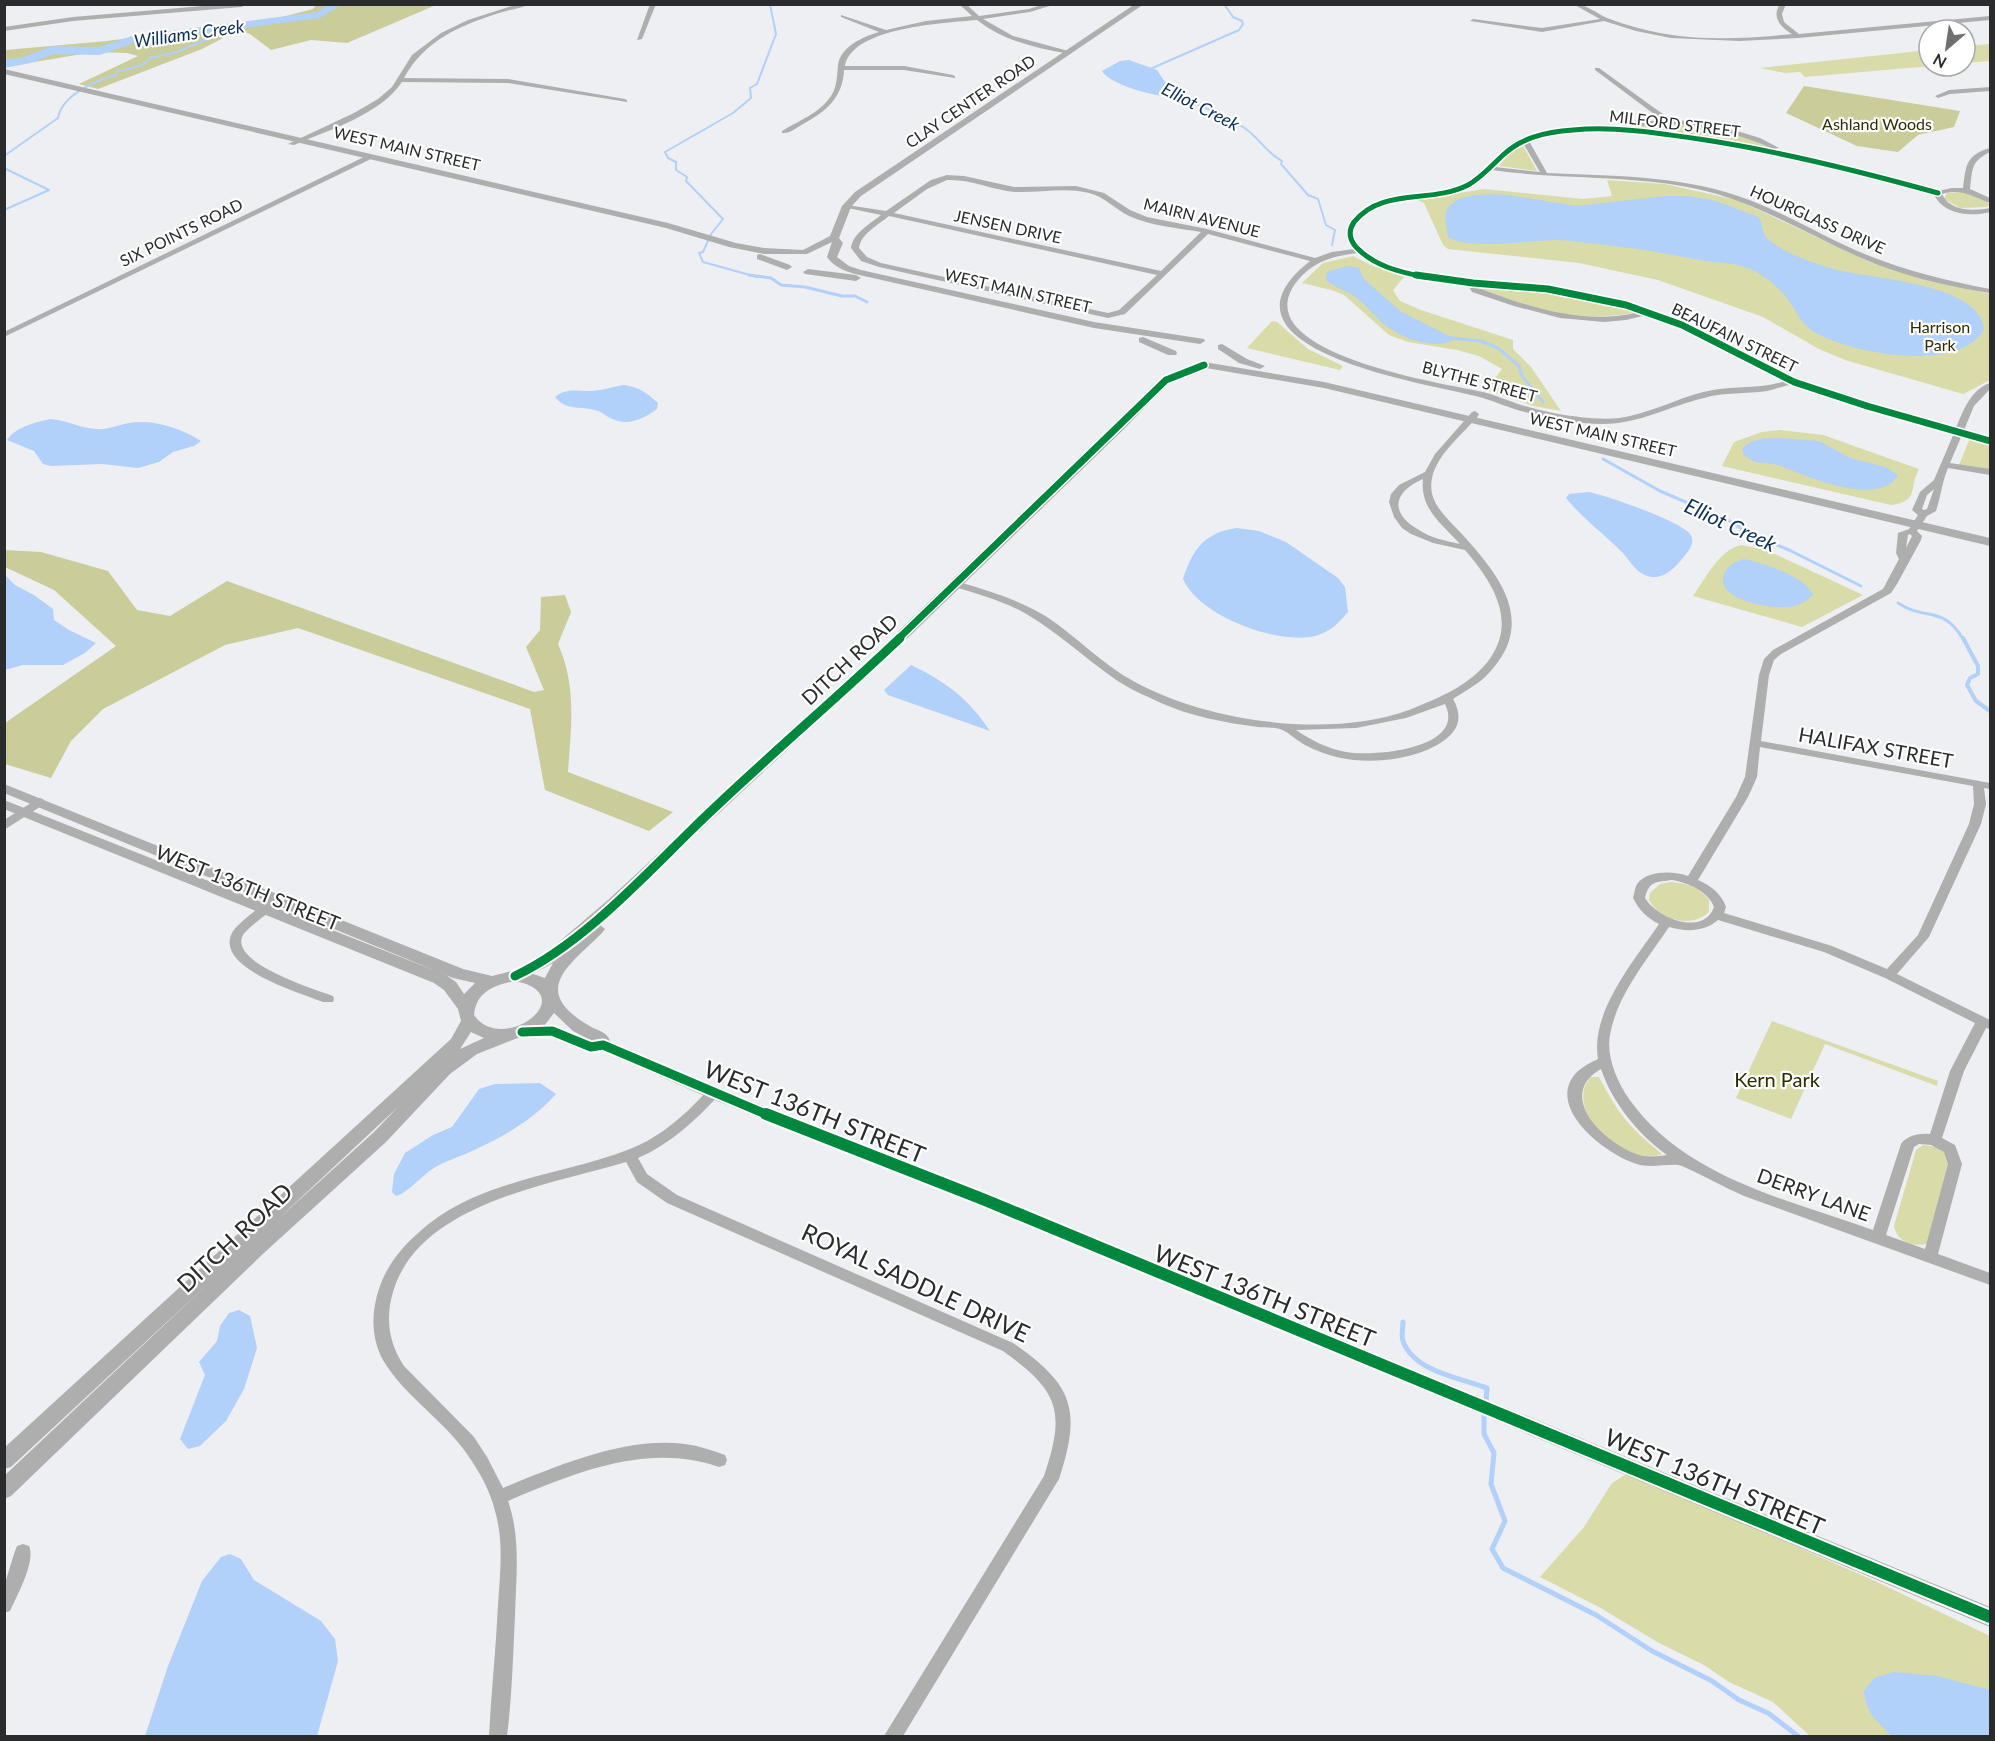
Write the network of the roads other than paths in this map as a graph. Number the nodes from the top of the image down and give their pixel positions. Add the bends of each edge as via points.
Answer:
1 (500, 4) edge
2 (528, 4) edge
3 (653, 4) edge
4 (962, 4) edge
5 (1053, 4) edge
6 (1141, 4) edge
7 (1576, 4) edge
8 (1783, 4) edge
9 (242, 5) edge
10 (507, 9) junction
11 (843, 16) dead end
12 (1990, 18) edge
13 (977, 19) junction
14 (1602, 20) junction
15 (1473, 21) dead end
16 (4, 29) edge
17 (885, 32) junction
18 (1798, 36) junction
19 (639, 39) dead end
20 (1069, 52) junction
21 (841, 68) junction
22 (1597, 69) dead end
23 (4, 71) edge
24 (4, 76) edge
25 (953, 76) dead end
26 (401, 80) junction
27 (71, 89) junction
28 (1990, 89) edge
29 (1938, 96) dead end
30 (625, 101) dead end
31 (1668, 121) junction
32 (1621, 130) junction
33 (783, 132) dead end
34 (1524, 139) junction
35 (296, 142) junction
36 (1990, 150) edge
37 (1789, 155) junction
38 (368, 158) junction
39 (1491, 168) junction
40 (1545, 175) junction
41 (1966, 190) junction
42 (1938, 193) junction
43 (1990, 200) edge
44 (847, 207) junction
45 (1990, 210) edge
46 (1981, 212) junction
47 (889, 214) junction
48 (1990, 220) edge
49 (1207, 231) junction
50 (834, 238) junction
51 (718, 246) junction
52 (1358, 250) junction
53 (804, 251) junction
54 (832, 258) junction
55 (1315, 260) junction
56 (787, 267) junction
57 (808, 272) junction
58 (1164, 274) junction
59 (1470, 282) junction
60 (978, 287) junction
61 (1990, 291) edge
62 (967, 296) junction
63 (1648, 312) junction
64 (4, 335) edge
65 (1200, 341) junction
66 (1222, 347) junction
67 (1177, 357) junction
68 (1205, 365) junction
69 (1166, 380) junction
70 (1792, 382) junction
71 (1990, 385) edge
72 (1473, 417) junction
73 (1958, 432) junction
74 (1990, 441) edge
75 (1944, 465) junction
76 (1990, 472) edge
77 (1427, 474) junction
78 (1918, 522) junction
79 (1990, 534) edge
80 (1990, 542) edge
81 (1468, 548) junction
82 (955, 584) junction
83 (1447, 698) junction
84 (1285, 728) junction
85 (1756, 743) junction
86 (1984, 785) edge
87 (4, 788) edge
88 (39, 802) junction
89 (4, 804) edge
90 (25, 812) junction
91 (4, 826) edge
92 (1692, 879) junction
93 (278, 899) junction
94 (613, 904) junction
95 (264, 910) junction
96 (1716, 915) junction
97 (1666, 922) junction
98 (1889, 975) junction
99 (515, 976) junction
100 (492, 981) junction
101 (550, 994) junction
102 (328, 999) dead end
103 (467, 1015) junction
104 (1987, 1023) edge
105 (514, 1033) junction
106 (603, 1045) junction
107 (1604, 1061) junction
108 (712, 1093) junction
109 (1935, 1140) junction
110 (629, 1155) junction
111 (1682, 1159) junction
112 (1878, 1238) junction
113 (1930, 1257) junction
114 (1990, 1279) edge
115 (719, 1460) dead end
116 (4, 1461) edge
117 (4, 1490) edge
118 (500, 1497) junction
119 (23, 1551) dead end
120 (4, 1605) edge
121 (1990, 1617) edge
122 (498, 1737) edge
123 (893, 1737) edge

1 - 10 street
2 - 10 street
3 - 19 street
4 - 13 street
5 - 13 street
6 - 20 street, CLAY CENTER ROAD
7 - 14 street
8 - 18 street via 1778,18
9 - 16 street
10 - 26 street via 435,40 411,60
11 - 17 street
12 - 18 street
13 - 17 street
13 - 20 street via 1008,38
14 - 15 street via 1548,30
14 - 18 street via 1626,28 1705,40
17 - 21 street via 849,49
20 - 44 street, CLAY CENTER ROAD via 858,194
21 - 25 street via 904,68
21 - 33 street via 837,91 828,104
22 - 31 street
23 - 27 street, WEST MAIN STREET
24 - 27 street, WEST MAIN STREET
26 - 30 street via 508,81
26 - 35 street via 371,105
27 - 35 street, WEST MAIN STREET
28 - 29 street
31 - 32 street, MILFORD STREET via 1627,125
31 - 37 street, MILFORD STREET via 1730,129
32 - 34 street, MILFORD STREET via 1563,132
32 - 37 street, MILFORD STREET
34 - 39 street, MILFORD STREET via 1510,147
34 - 40 street
35 - 38 street, WEST MAIN STREET
36 - 41 street via 1970,164
37 - 42 street, MILFORD STREET
38 - 51 street, WEST MAIN STREET via 699,238
38 - 64 street, SIX POINTS ROAD
39 - 40 street, HOURGLASS DRIVE
39 - 52 street, MILFORD STREET via 1477,181 1458,189 1372,206 1350,229 1350,239
40 - 61 street, HOURGLASS DRIVE via 1647,180 1714,191 1761,207 1887,265
41 - 42 street
41 - 43 street
42 - 46 street via 1948,206
44 - 47 street, JENSEN DRIVE
44 - 50 street, CLAY CENTER ROAD
45 - 46 street
46 - 48 street
47 - 49 street, MAIRN AVENUE via 944,178 1011,189 1084,190 1105,195 1135,215
47 - 58 street, JENSEN DRIVE
47 - 60 street via 855,244 864,259
49 - 55 street, MAIRN AVENUE
49 - 58 street
50 - 53 street
50 - 54 street, CLAY CENTER ROAD via 838,243
51 - 53 street, WEST MAIN STREET
51 - 56 street, WEST MAIN STREET via 768,258
52 - 55 street, BLYTHE STREET
52 - 59 street, BEAUFAIN STREET via 1398,270
53 - 54 street, WEST MAIN STREET
53 - 56 street via 785,259
54 - 57 street via 832,264
54 - 62 street, WEST MAIN STREET via 854,271
55 - 70 street, BLYTHE STREET via 1289,285 1283,301 1290,324 1308,342 1359,365 1485,395 1521,408 1588,421 1621,420 1701,395
56 - 57 street, WEST MAIN STREET
57 - 67 street, WEST MAIN STREET via 903,287 1144,340
58 - 60 street via 1122,312 1112,316
59 - 63 street, BEAUFAIN STREET via 1562,291
59 - 63 street, BEAUFAIN STREET via 1475,290 1550,316 1600,320
60 - 62 street
62 - 65 street, WEST MAIN STREET via 1094,325
63 - 70 street, BEAUFAIN STREET via 1701,333
65 - 66 street, WEST MAIN STREET
65 - 67 street via 1177,345
66 - 68 street via 1225,358
66 - 72 street, WEST MAIN STREET via 1250,364 1341,382
67 - 68 street, WEST MAIN STREET
67 - 69 street, DITCH ROAD via 1166,373
68 - 69 street, DITCH ROAD
68 - 72 street, WEST MAIN STREET
69 - 82 street, DITCH ROAD
70 - 73 street, BEAUFAIN STREET
71 - 73 street via 1973,400
72 - 77 street
72 - 78 street, WEST MAIN STREET
73 - 74 street, BEAUFAIN STREET
73 - 75 street
75 - 76 street
75 - 78 street via 1931,511
77 - 81 street via 1425,492 1430,504
77 - 81 street via 1397,491 1394,503 1398,517 1432,540
78 - 79 street, WEST MAIN STREET
78 - 80 street, WEST MAIN STREET
78 - 85 street via 1911,552 1884,594 1769,659
81 - 83 street via 1505,600 1506,635 1491,666
82 - 84 street via 1032,612 1111,672 1151,695 1218,717
82 - 94 street, DITCH ROAD
83 - 84 street via 1372,722
83 - 84 street via 1453,710 1450,728 1432,744 1397,756 1341,754 1308,744
85 - 86 street, HALIFAX STREET
85 - 92 street via 1742,797
86 - 98 street via 1975,824 1923,937
87 - 88 street, WEST 136TH STREET
88 - 90 street
88 - 93 street, WEST 136TH STREET
89 - 90 street, WEST 136TH STREET
90 - 91 street
90 - 95 street, WEST 136TH STREET
92 - 96 street via 1712,892 1718,908
92 - 97 street via 1658,877 1642,886 1641,903
93 - 95 street
93 - 100 street, WEST 136TH STREET via 459,974
94 - 99 street, DITCH ROAD via 559,951
94 - 101 street, DITCH ROAD via 606,921 556,969
95 - 102 street via 238,933 235,940 240,957 251,966
95 - 103 street, WEST 136TH STREET via 446,982
96 - 97 street via 1698,925
96 - 98 street via 1817,945
97 - 107 street via 1607,1021
98 - 104 street
99 - 100 street
99 - 101 street via 535,979
100 - 103 street via 474,992
101 - 105 street via 550,1008 544,1018
101 - 106 street, WEST 136TH STREET via 561,1013 574,1025 601,1038
103 - 105 street via 484,1032
103 - 116 street, DITCH ROAD via 457,1043
104 - 109 street via 1957,1071
105 - 106 street, WEST 136TH STREET via 552,1031 591,1047
105 - 117 street, DITCH ROAD via 471,1050 444,1070 380,1137
106 - 108 street, WEST 136TH STREET
107 - 111 street, DERRY LANE via 1616,1090 1637,1121
107 - 111 street via 1583,1074 1575,1092 1579,1111 1590,1128 1619,1151 1642,1161
108 - 110 street via 680,1127
108 - 121 street, WEST 136TH STREET via 893,1163
109 - 112 street via 1915,1139 1908,1144
109 - 113 street via 1950,1149 1955,1164
110 - 118 street via 500,1192 452,1214 408,1250 382,1299 384,1343 394,1365 467,1440
110 - 123 street, ROYAL SADDLE DRIVE via 642,1178 672,1199 1008,1347 1049,1379 1061,1401 1066,1420 1063,1447 1051,1479
111 - 112 street, DERRY LANE via 1742,1189
112 - 113 street, DERRY LANE
113 - 114 street, DERRY LANE
115 - 118 street via 674,1450 626,1455 568,1471
118 - 122 street via 507,1531 508,1568
119 - 120 street

